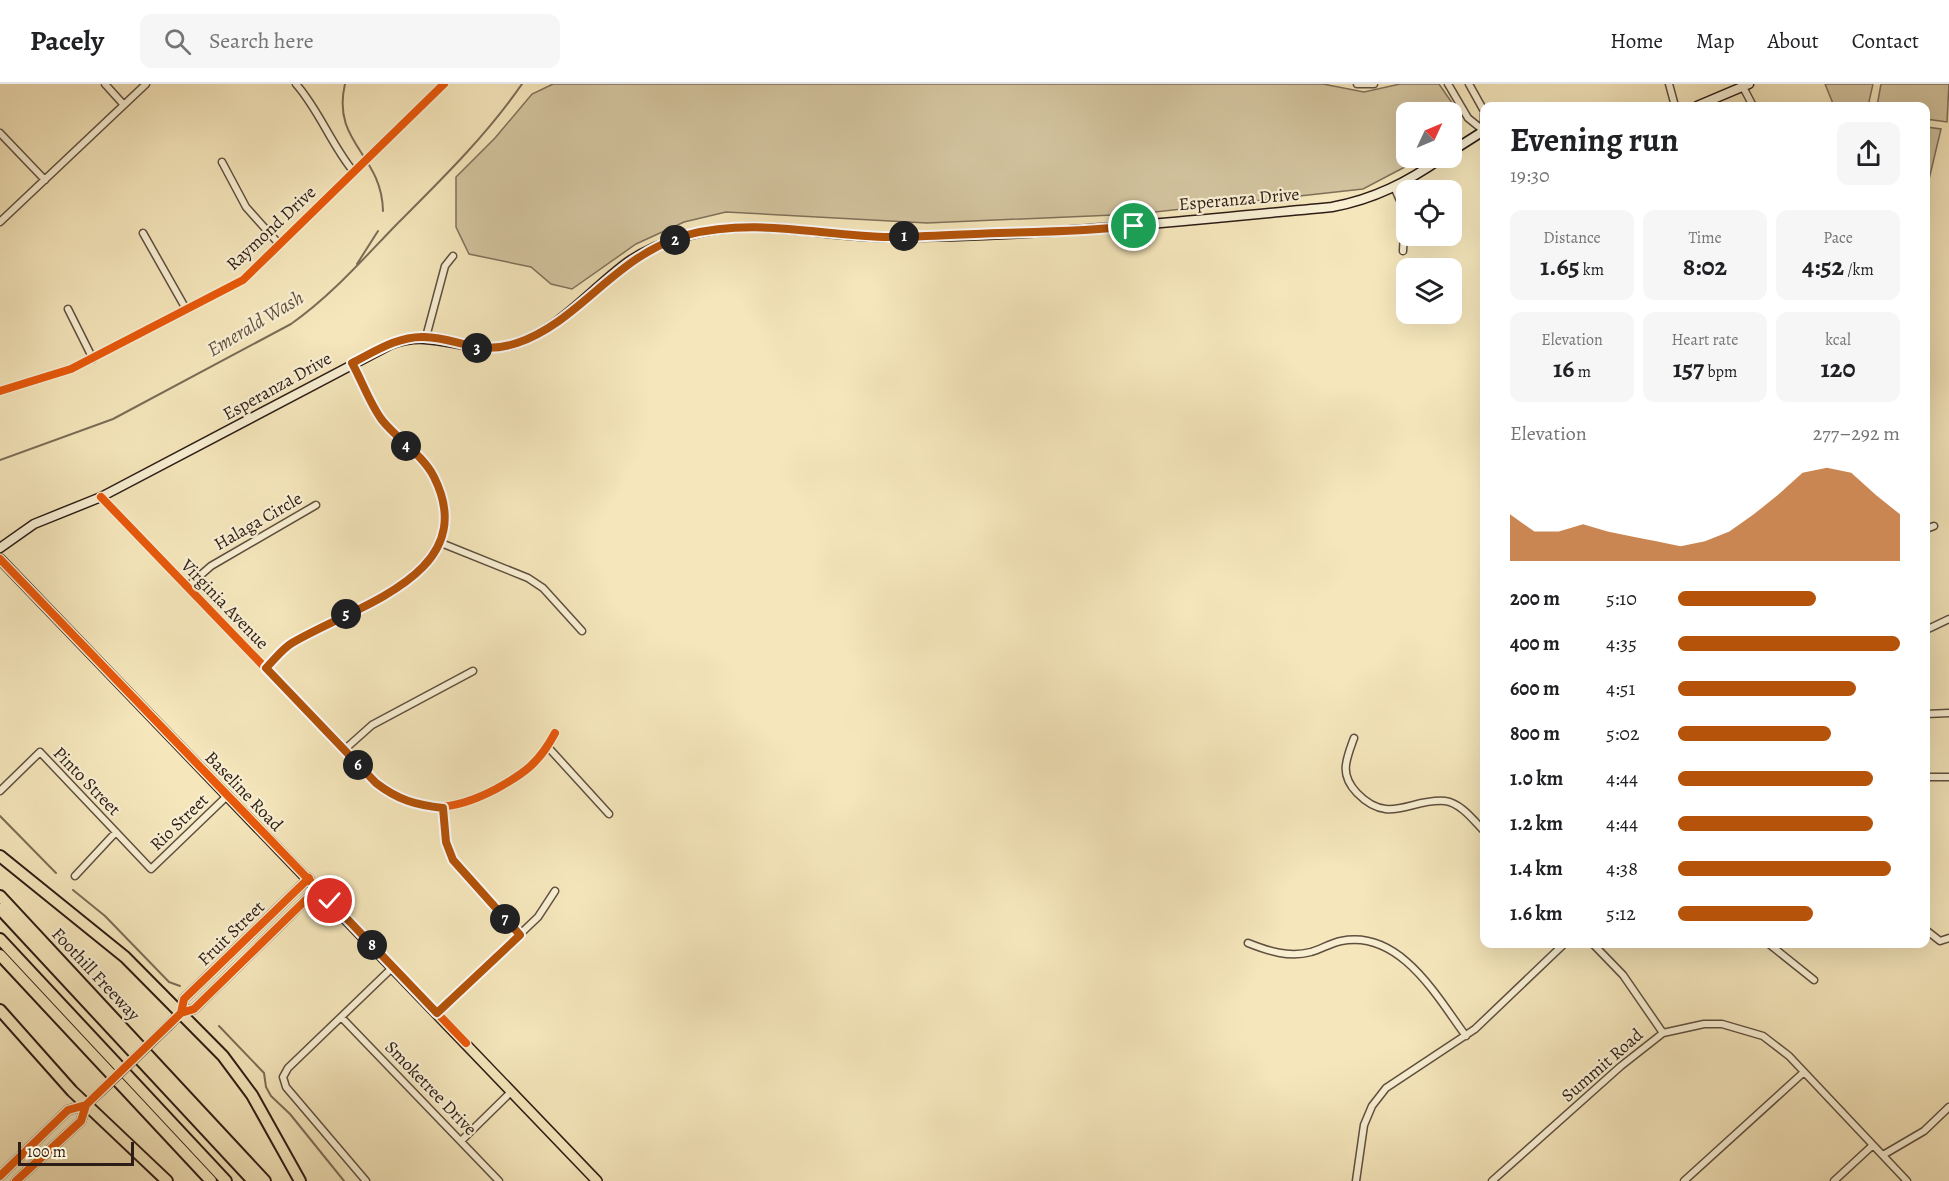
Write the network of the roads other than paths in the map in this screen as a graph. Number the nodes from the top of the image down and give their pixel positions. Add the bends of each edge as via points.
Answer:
1 (105, 84) edge
2 (146, 84) edge
3 (296, 84) edge
4 (444, 84) edge
5 (1357, 84) edge
6 (1374, 84) edge
7 (1449, 84) edge
8 (1457, 84) edge
9 (1469, 84) edge
10 (1669, 84) edge
11 (1746, 86) edge
12 (1454, 92) junction
13 (1674, 102) edge
14 (1707, 102) edge
15 (1752, 102) edge
16 (1480, 104) edge
17 (124, 105) junction
18 (1480, 126) edge
19 (0, 133) edge
20 (1480, 133) edge
21 (1462, 145) edge
22 (222, 162) dead end
23 (1427, 168) edge
24 (353, 171) junction
25 (45, 180) junction
26 (1395, 189) junction
27 (0, 222) edge
28 (143, 232) dead end
29 (280, 245) junction
30 (1403, 251) dead end
31 (453, 256) dead end
32 (68, 309) dead end
33 (186, 309) junction
34 (426, 337) junction
35 (93, 359) junction
36 (352, 363) junction
37 (0, 391) edge
38 (101, 497) junction
39 (316, 505) dead end
40 (1934, 526) dead end
41 (1930, 528) edge
42 (441, 543) junction
43 (0, 548) edge
44 (0, 559) edge
45 (188, 587) junction
46 (1949, 619) edge
47 (1930, 628) edge
48 (582, 631) dead end
49 (266, 668) junction
50 (473, 671) dead end
51 (1949, 713) edge
52 (1930, 714) edge
53 (555, 732) dead end
54 (1353, 738) dead end
55 (547, 746) junction
56 (344, 750) junction
57 (1930, 777) edge
58 (1949, 777) edge
59 (0, 790) edge
60 (227, 796) junction
61 (443, 808) junction
62 (609, 814) dead end
63 (1480, 827) edge
64 (116, 832) junction
65 (0, 856) edge
66 (151, 869) joint
67 (75, 876) dead end
68 (309, 878) junction
69 (318, 888) junction
70 (555, 891) dead end
71 (0, 896) edge
72 (0, 909) edge
73 (1930, 933) edge
74 (520, 935) junction
75 (1949, 938) edge
76 (0, 939) edge
77 (1248, 943) dead end
78 (1560, 948) edge
79 (1597, 948) edge
80 (1774, 948) edge
81 (0, 955) edge
82 (393, 967) junction
83 (1814, 980) dead end
84 (0, 1010) edge
85 (181, 1013) junction
86 (437, 1013) junction
87 (341, 1017) junction
88 (1663, 1033) junction
89 (1466, 1036) junction
90 (1804, 1072) junction
91 (512, 1092) junction
92 (86, 1105) junction
93 (1949, 1107) edge
94 (461, 1141) junction
95 (1873, 1145) junction
96 (1883, 1155) junction
97 (0, 1176) edge
98 (16, 1181) edge
99 (167, 1181) edge
100 (211, 1181) edge
101 (226, 1181) edge
102 (253, 1181) edge
103 (264, 1181) edge
104 (300, 1181) edge
105 (366, 1181) edge
106 (499, 1181) edge
107 (597, 1181) edge
108 (1356, 1181) edge
109 (1492, 1181) edge
110 (1684, 1181) edge
111 (1834, 1181) edge
112 (1908, 1181) edge

1 - 17 street
2 - 17 street
3 - 24 street
4 - 24 street, Raymond Drive
5 - 6 street
7 - 12 street
8 - 12 street
9 - 16 street
10 - 13 street
11 - 14 main road
11 - 15 street
12 - 18 street via 1468,118
17 - 25 street
19 - 25 street
20 - 21 main road
22 - 29 street via 246,207
23 - 26 main road, Esperanza Drive
24 - 29 street, Raymond Drive
25 - 27 street
26 - 30 street via 1405,212
26 - 34 main road, Esperanza Drive via 1332,207 1099,230 889,237 751,226 720,228 686,236 628,262 548,328 523,341 473,348
28 - 33 street
29 - 33 street, Raymond Drive via 243,280
31 - 34 street via 446,266
32 - 35 street
33 - 35 street, Raymond Drive
34 - 36 main road, Esperanza Drive via 399,342
35 - 37 street, Raymond Drive
36 - 38 main road, Esperanza Drive
36 - 42 street via 381,418 433,475 444,513
38 - 43 main road, Esperanza Drive via 34,524
38 - 45 street, Virginia Avenue
39 - 45 street, Halaga Circle via 211,566
40 - 41 street
42 - 48 street via 528,578 543,588
42 - 49 street via 410,581 290,644
44 - 60 main road, Baseline Road
45 - 49 street, Virginia Avenue
46 - 47 street
49 - 56 street, Virginia Avenue
50 - 56 street via 372,725
51 - 52 street
53 - 55 street, Virginia Avenue
54 - 63 street via 1344,771 1346,780 1366,802 1389,810 1445,801
55 - 61 street, Virginia Avenue via 526,773 471,802
55 - 62 street
56 - 61 street, Virginia Avenue via 393,797 415,805
57 - 58 street
59 - 64 street, Pinto Street via 40,753
60 - 66 street, Rio Street
60 - 68 main road, Baseline Road
61 - 74 street via 446,842 453,860
64 - 66 street, Pinto Street
64 - 67 street
65 - 85 highway via 124,957
68 - 69 main road, Baseline Road
68 - 85 main road, Fruit Street via 184,999
69 - 82 main road, Baseline Road
69 - 85 main road, Fruit Street via 194,1009
70 - 74 street
71 - 103 highway, Foothill Freeway
72 - 102 highway
73 - 75 street via 1940,941
74 - 86 street
76 - 101 highway
77 - 89 street via 1288,955 1348,940 1380,945 1416,972
78 - 89 street
79 - 88 street via 1623,975
80 - 83 street
81 - 100 highway
82 - 86 main road, Baseline Road
82 - 87 street
84 - 92 highway
85 - 92 main road, Fruit Street, bridge
85 - 104 highway via 239,1075
86 - 91 main road, Baseline Road
87 - 94 street, Smoketree Drive
87 - 105 street via 283,1077 286,1087
88 - 90 street, Summit Road via 1704,1024 1743,1028 1777,1046
88 - 109 street, Summit Road
89 - 108 street via 1404,1074 1372,1106 1364,1125
90 - 95 street, Summit Road
90 - 110 street
91 - 94 street
91 - 107 main road, Baseline Road
92 - 97 main road, Fruit Street via 68,1110
92 - 98 main road, Fruit Street via 81,1121
92 - 99 highway
93 - 96 street via 1924,1131
94 - 106 street, Smoketree Drive
95 - 96 street, Summit Road
95 - 111 street
96 - 112 street, Summit Road

